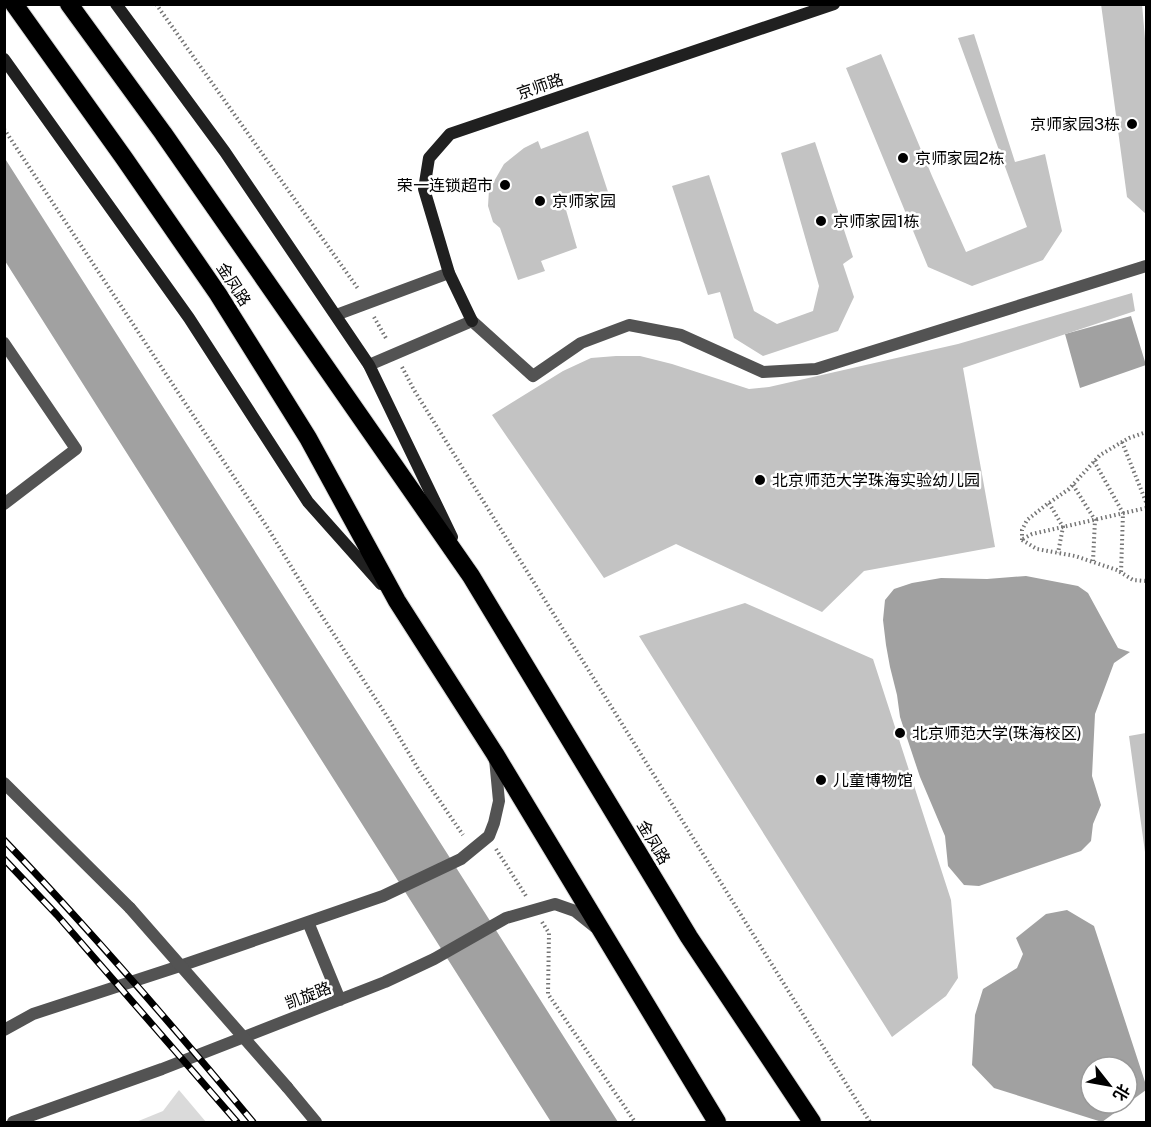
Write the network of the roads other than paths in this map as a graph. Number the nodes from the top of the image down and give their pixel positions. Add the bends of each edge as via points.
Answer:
1 (14, 4) edge
2 (69, 4) edge
3 (116, 4) edge
4 (834, 4) edge
5 (4, 59) edge
6 (1146, 266) edge
7 (448, 273) junction
8 (336, 315) junction
9 (472, 321) junction
10 (4, 343) edge
11 (369, 365) junction
12 (4, 504) edge
13 (471, 576) junction
14 (397, 601) junction
15 (495, 754) junction
16 (4, 783) edge
17 (308, 922) junction
18 (603, 933) junction
19 (340, 1000) junction
20 (4, 1030) edge
21 (13, 1122) edge
22 (316, 1122) edge
23 (717, 1122) edge
24 (812, 1122) edge

1 - 14 highway, 金凤路 via 218,294 308,438
2 - 13 highway, 金凤路
3 - 8 street, 金凤路 via 225,152
4 - 7 street, 京师路 via 450,134 429,159 424,189
5 - 14 street, 金凤路 via 189,318 308,502
6 - 9 street via 816,369 763,372 681,335 629,325 581,343 533,376
7 - 8 street
7 - 9 street, 京师路
8 - 11 street, 金凤路
9 - 11 street
10 - 12 street via 76,449
11 - 13 street, 金凤路
13 - 24 highway, 金凤路 via 689,937
14 - 15 highway, 金凤路
15 - 17 street via 499,801 489,836 461,859 383,896
15 - 18 highway, 金凤路
16 - 22 street, bridge via 130,908
17 - 19 street
17 - 20 street via 33,1014
18 - 19 street, 凯旋路 via 575,911 555,904 506,918 434,959
18 - 23 highway, 金凤路
19 - 21 street, 凯旋路

